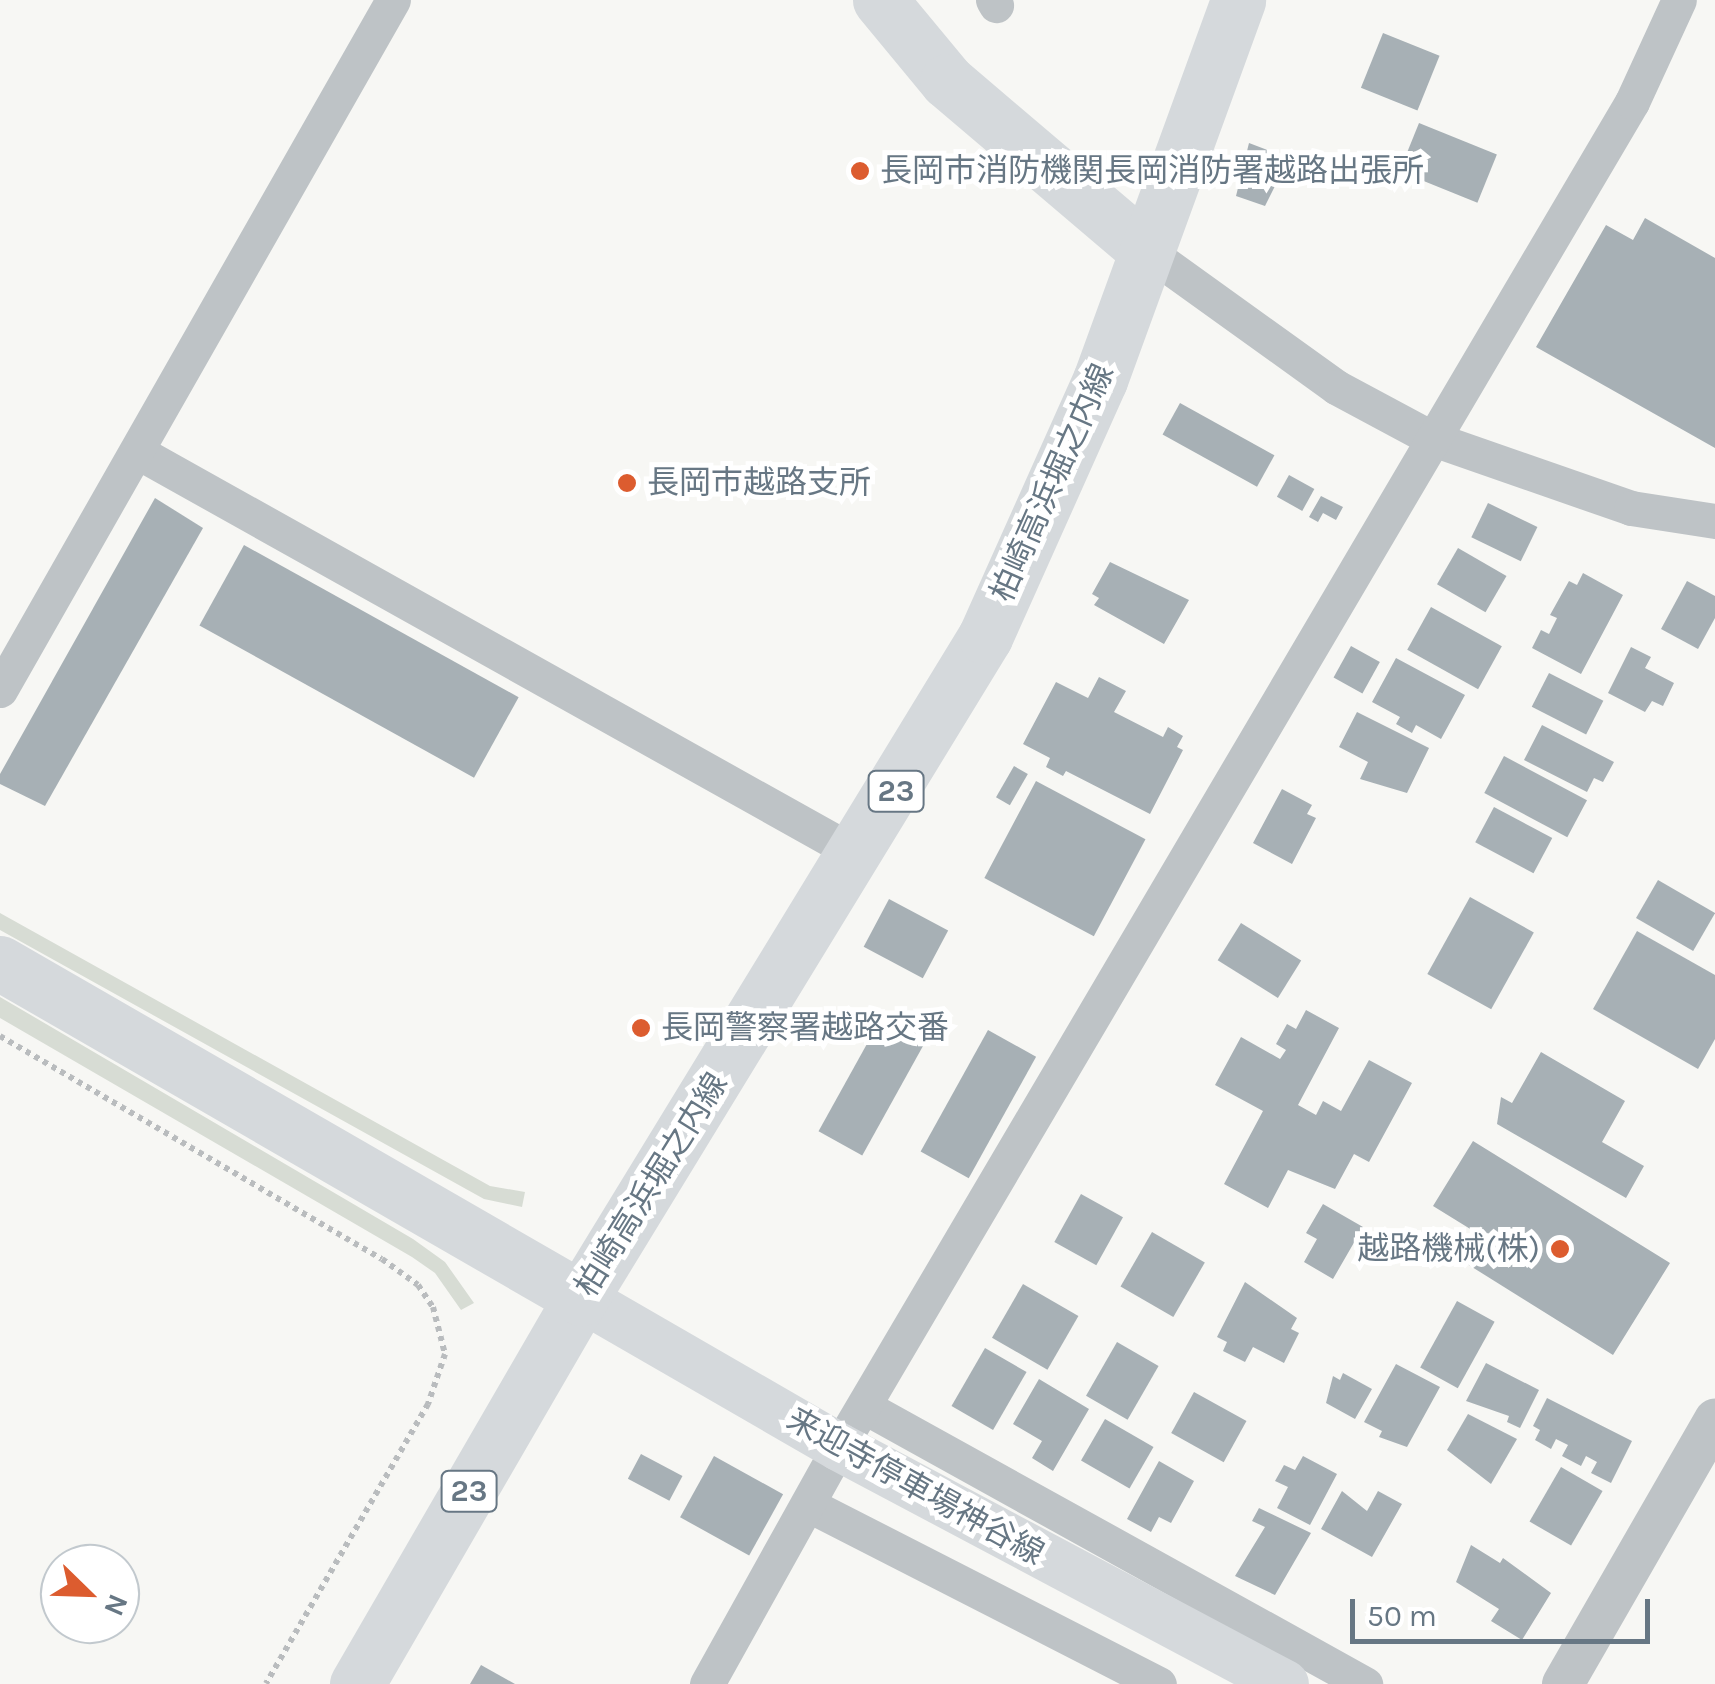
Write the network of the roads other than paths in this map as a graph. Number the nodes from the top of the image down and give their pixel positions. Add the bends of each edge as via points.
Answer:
1 (393, 0) edge
2 (880, 0) edge
3 (1238, 0) edge
4 (1679, 0) edge
5 (1147, 251) junction
6 (1433, 440) junction
7 (138, 452) junction
8 (1715, 521) edge
9 (0, 690) edge
10 (856, 854) junction
11 (14, 973) edge
12 (581, 1298) junction
13 (865, 1408) junction
14 (1715, 1420) edge
15 (839, 1448) junction
16 (810, 1505) junction
17 (1269, 1676) edge
18 (357, 1684) edge
19 (707, 1684) edge
20 (1159, 1684) edge
21 (1366, 1684) edge
22 (1564, 1684) edge

1 - 7 street
2 - 5 main road via 961,94
3 - 5 main road, 柏崎高浜堀之内線
4 - 6 street via 1632,102
5 - 6 street via 1336,387
5 - 10 main road, 柏崎高浜堀之内線 / 23 via 1031,545 923,748
6 - 8 street via 1631,508
6 - 13 street
7 - 9 street
7 - 10 street
10 - 12 main road, 柏崎高浜堀之内線 / 23
11 - 12 main road
12 - 15 main road, 来迎寺停車場神谷線
12 - 18 main road, 柏崎高浜堀之内線 / 23
13 - 15 street
13 - 21 street
14 - 22 street
15 - 16 street
15 - 17 main road, 来迎寺停車場神谷線
16 - 19 street
16 - 20 street

